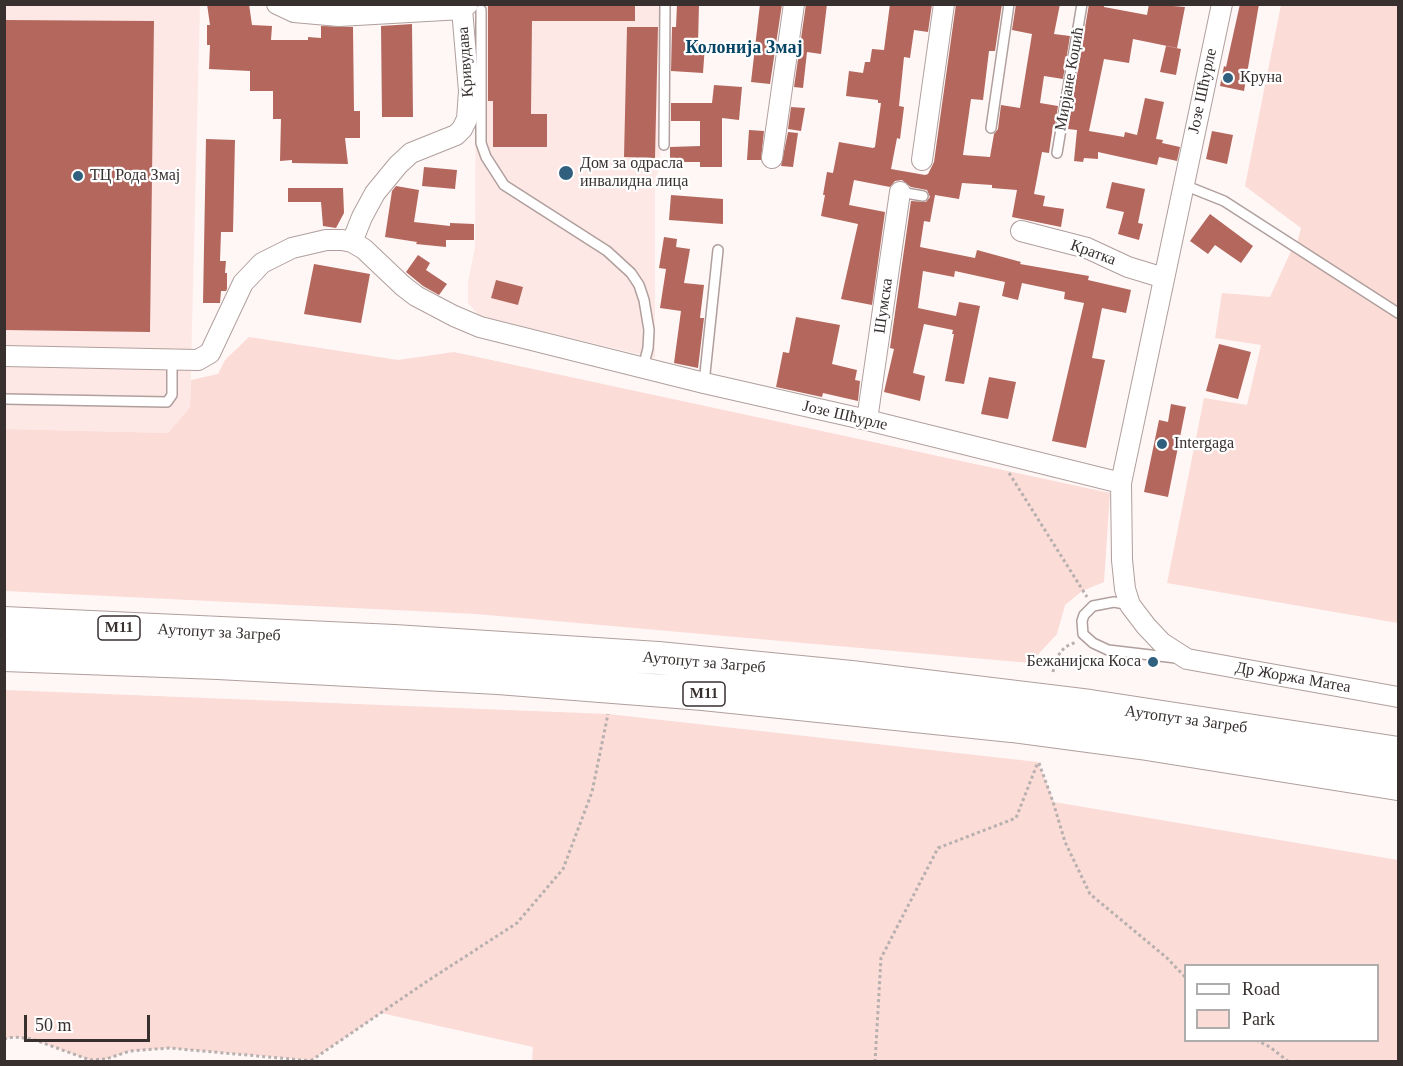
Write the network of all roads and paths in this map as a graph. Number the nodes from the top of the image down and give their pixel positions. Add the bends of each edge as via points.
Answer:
1 (277, 4) edge
2 (665, 4) edge
3 (794, 4) edge
4 (944, 4) edge
5 (1010, 4) edge
6 (1082, 4) edge
7 (1222, 4) edge
8 (470, 8) edge
9 (991, 128) dead end
10 (664, 145) dead end
11 (1057, 153) dead end
12 (772, 158) dead end
13 (922, 160) dead end
14 (1184, 185) junction
15 (900, 192) joint
16 (923, 196) dead end
17 (1021, 231) dead end
18 (352, 242) junction
19 (718, 250) dead end
20 (1164, 278) junction
21 (1398, 313) edge
22 (4, 356) edge
23 (171, 360) junction
24 (643, 368) junction
25 (704, 383) junction
26 (4, 399) edge
27 (867, 420) junction
28 (996, 452) junction
29 (1121, 483) junction
30 (1130, 605) junction
31 (1093, 606) junction
32 (4, 623) edge
33 (1086, 637) junction
34 (4, 655) edge
35 (1187, 659) junction
36 (1053, 672) dead end
37 (1398, 697) edge
38 (608, 714) dead end
39 (1398, 753) edge
40 (1398, 784) edge
41 (1184, 977) edge
42 (4, 1040) edge
43 (1258, 1042) edge
44 (312, 1060) junction
45 (305, 1062) edge
46 (324, 1062) edge
47 (875, 1062) edge
48 (1289, 1062) edge

1 - 8 street via 294,12 339,16
2 - 10 lane
3 - 12 street
4 - 13 street
5 - 9 lane
6 - 11 lane, Мирјане Коџић
7 - 14 street, Јозе Шћурле
8 - 18 street, Кривудава via 469,91 467,119 462,129 443,142 411,153 398,165 375,193
8 - 24 lane via 481,143 486,157 504,185 607,251 632,273 644,300 649,330
14 - 20 street, Јозе Шћурле
14 - 21 lane via 1224,201
15 - 16 lane
15 - 27 street, Шумска
17 - 20 street, Кратка via 1087,248
18 - 23 street via 316,242 281,252 262,263 243,283 210,353 198,360
18 - 24 street, Јозе Шћурле via 403,286 454,316 480,327
19 - 25 lane
20 - 29 street, Јозе Шћурле
22 - 23 street
23 - 26 lane via 172,395 167,402
24 - 25 street, Јозе Шћурле
25 - 27 street, Јозе Шћурле
27 - 28 street, Јозе Шћурле
28 - 29 street, Јозе Шћурле
28 - 31 path
29 - 30 street via 1122,560
30 - 31 lane via 1106,602
30 - 35 street via 1162,643
31 - 33 lane via 1082,621
32 - 39 highway, Аутопут за Загреб / M11 via 394,641 669,659 1068,703
33 - 35 lane via 1108,650
33 - 36 path via 1065,647 1056,658
34 - 40 highway, Аутопут за Загреб / M11 via 498,678 703,694 1012,726
35 - 37 street, Др Жоржа Матеа
38 - 44 path via 592,792 563,869 517,923
41 - 47 path via 1090,894 1065,842 1038,762 1017,818 938,848 881,958
42 - 44 path via 32,1039 90,1060 169,1048
43 - 48 path
44 - 45 path
44 - 46 path

